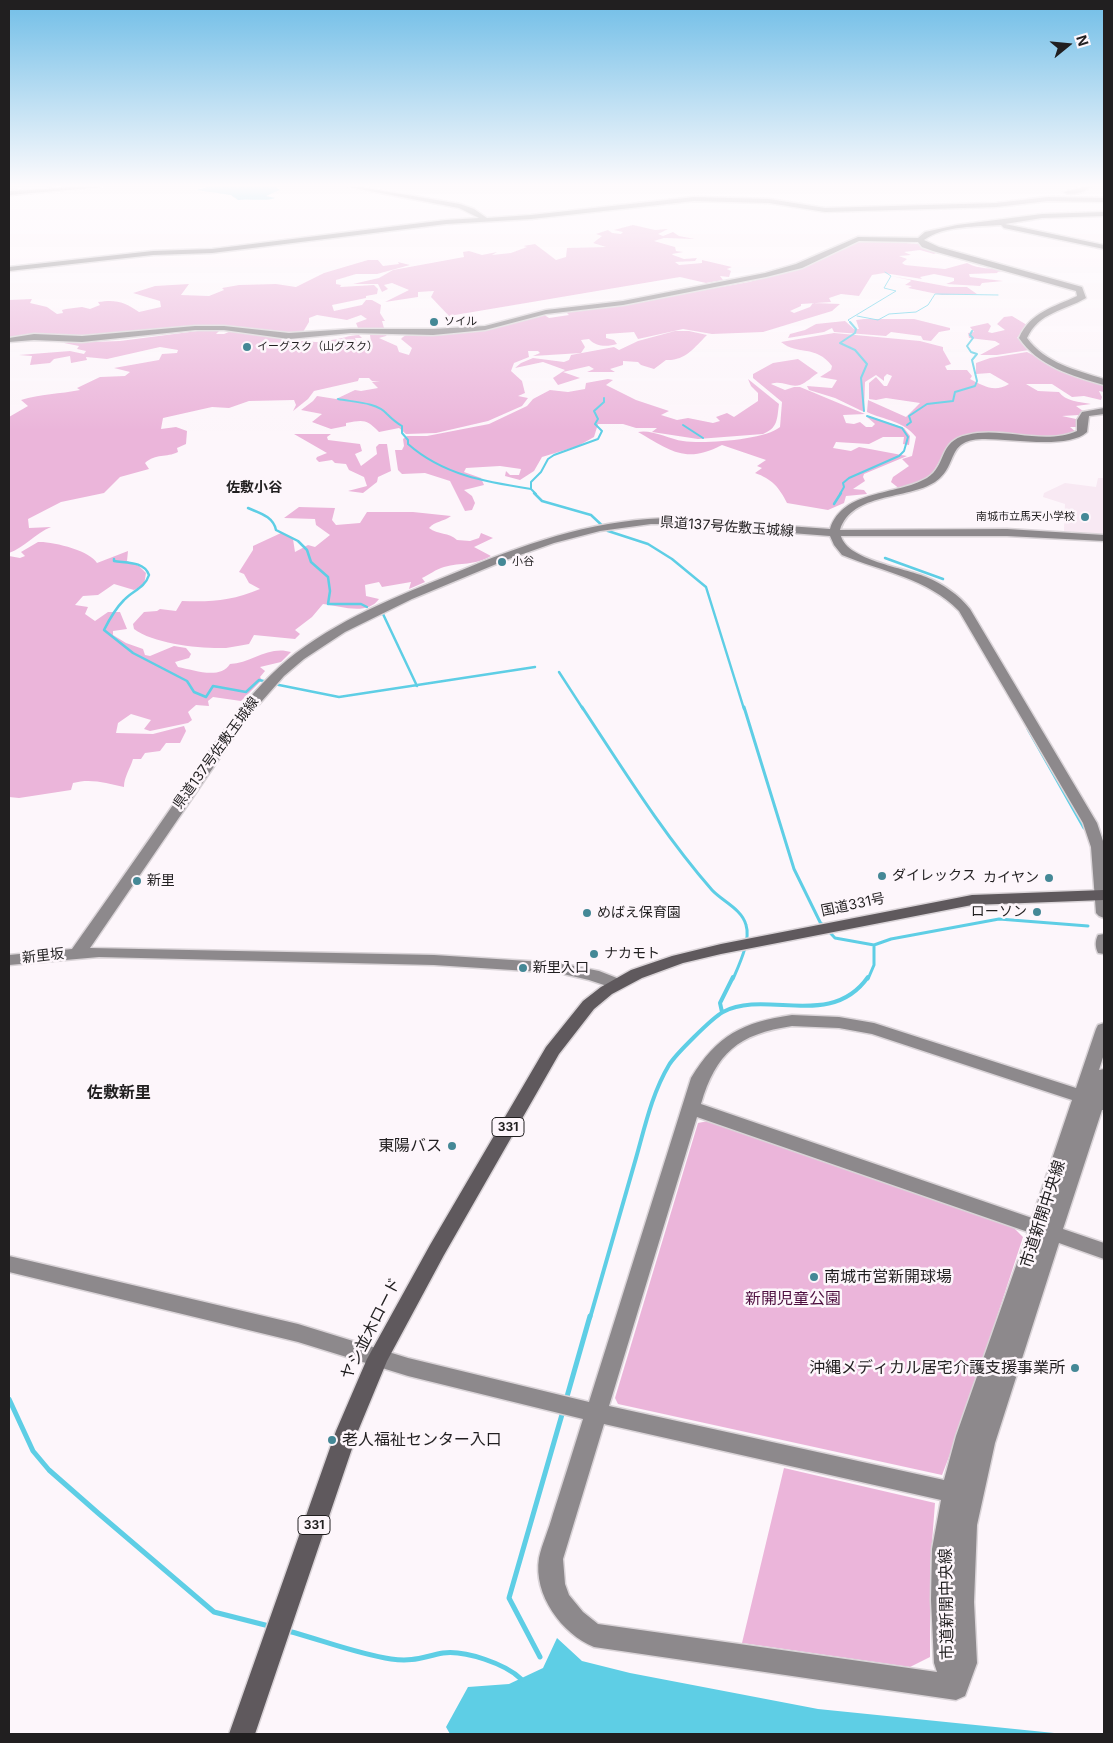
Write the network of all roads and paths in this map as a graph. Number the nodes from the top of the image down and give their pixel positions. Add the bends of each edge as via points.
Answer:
1 (790, 268) edge
2 (1005, 268) edge
3 (9, 340) edge
4 (1104, 382) edge
5 (1104, 411) edge
6 (835, 533) junction
7 (1104, 538) edge
8 (1103, 895) edge
9 (1104, 913) edge
10 (1104, 938) edge
11 (1104, 949) edge
12 (78, 953) junction
13 (9, 960) edge
14 (616, 984) junction
15 (1104, 1029) edge
16 (1104, 1075) edge
17 (1093, 1101) edge
18 (692, 1108) junction
19 (1046, 1231) junction
20 (1104, 1251) edge
21 (9, 1264) edge
22 (378, 1359) junction
23 (586, 1410) junction
24 (962, 1495) junction
25 (242, 1734) edge

1 - 3 street via 623,303 546,312 484,328 289,336 195,328 82,339 34,337
2 - 4 street via 1079,289 1083,296 1048,310 1032,324 1023,338 1032,350 1050,362
5 - 6 street via 1085,414 1082,432 1067,438 988,435 960,440 950,448 940,472 933,479 851,506 839,515
6 - 7 street, 県道137号佐敷玉城線 via 1027,533
6 - 8 street via 836,541 846,553 930,582 964,609 1090,823 1098,847
6 - 12 street, 県道137号佐敷玉城線 via 690,521 653,521 604,527 526,548 381,607 348,624 305,652 270,683 232,727
8 - 9 street
8 - 14 highway, 国道331号 / 331 via 973,900 665,963
10 - 11 street
12 - 13 street, 新里坂
12 - 14 street via 283,955 518,964 587,973
14 - 22 highway, ヤシ並木ロード / 331 via 580,1013 552,1051
15 - 17 street, 市道新開中央線
16 - 17 street, 市道新開中央線
17 - 18 street via 863,1026 794,1020 770,1023 724,1044 708,1060
17 - 19 street, 市道新開中央線 via 1067,1164
18 - 19 street
18 - 23 street
19 - 20 street
19 - 24 street, 市道新開中央線 via 976,1439
21 - 22 street via 255,1322
22 - 23 street
22 - 25 highway, ヤシ並木ロード / 331 via 346,1431
23 - 24 street
23 - 24 street, 市道新開中央線 via 551,1559 550,1578 555,1594 574,1623 594,1635 956,1686 946,1664 954,1551

